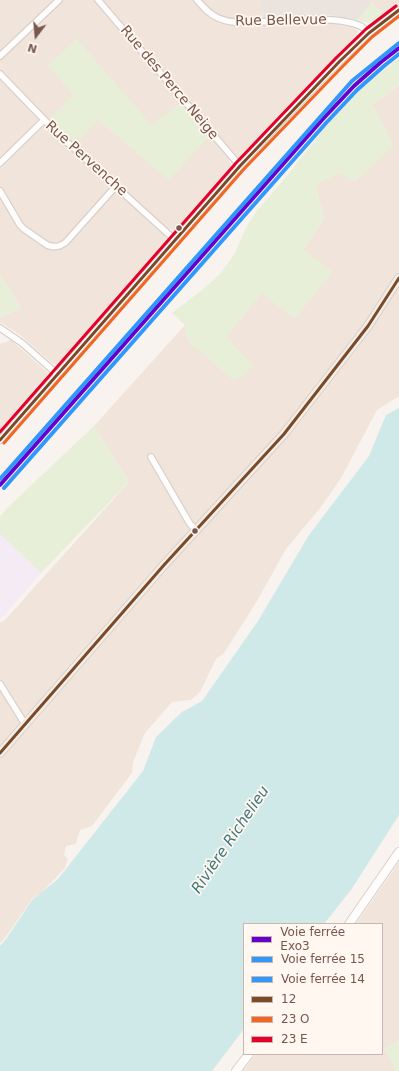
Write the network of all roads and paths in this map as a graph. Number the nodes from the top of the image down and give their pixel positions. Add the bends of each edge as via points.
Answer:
1 (59, 0) edge
2 (98, 0) edge
3 (197, 0) edge
4 (399, 10) edge
5 (369, 33) junction
6 (0, 56) edge
7 (0, 74) edge
8 (44, 120) junction
9 (0, 163) edge
10 (240, 166) junction
11 (116, 186) junction
12 (0, 191) edge
13 (175, 240) junction
14 (399, 278) edge
15 (0, 328) edge
16 (58, 374) junction
17 (0, 440) edge
18 (151, 457) dead end
19 (196, 530) junction
20 (0, 684) edge
21 (25, 724) junction
22 (0, 753) edge
23 (399, 852) edge
24 (350, 923) edge
25 (248, 1055) edge
26 (236, 1071) edge

1 - 6 street
2 - 10 street, Rue des Perce Neige
3 - 5 street, Rue Bellevue via 205,10 229,22 342,21 362,27
4 - 5 street
5 - 10 street
7 - 8 street, Rue Pervenche
8 - 9 street
8 - 11 street, Rue Pervenche
10 - 13 street
11 - 12 street via 66,242 56,247 22,227
11 - 13 street, Rue Pervenche
13 - 16 street
14 - 19 main road via 368,326 295,420
15 - 16 street
16 - 17 street
18 - 19 street
19 - 21 main road
20 - 21 street
21 - 22 main road
23 - 24 main road
25 - 26 main road

